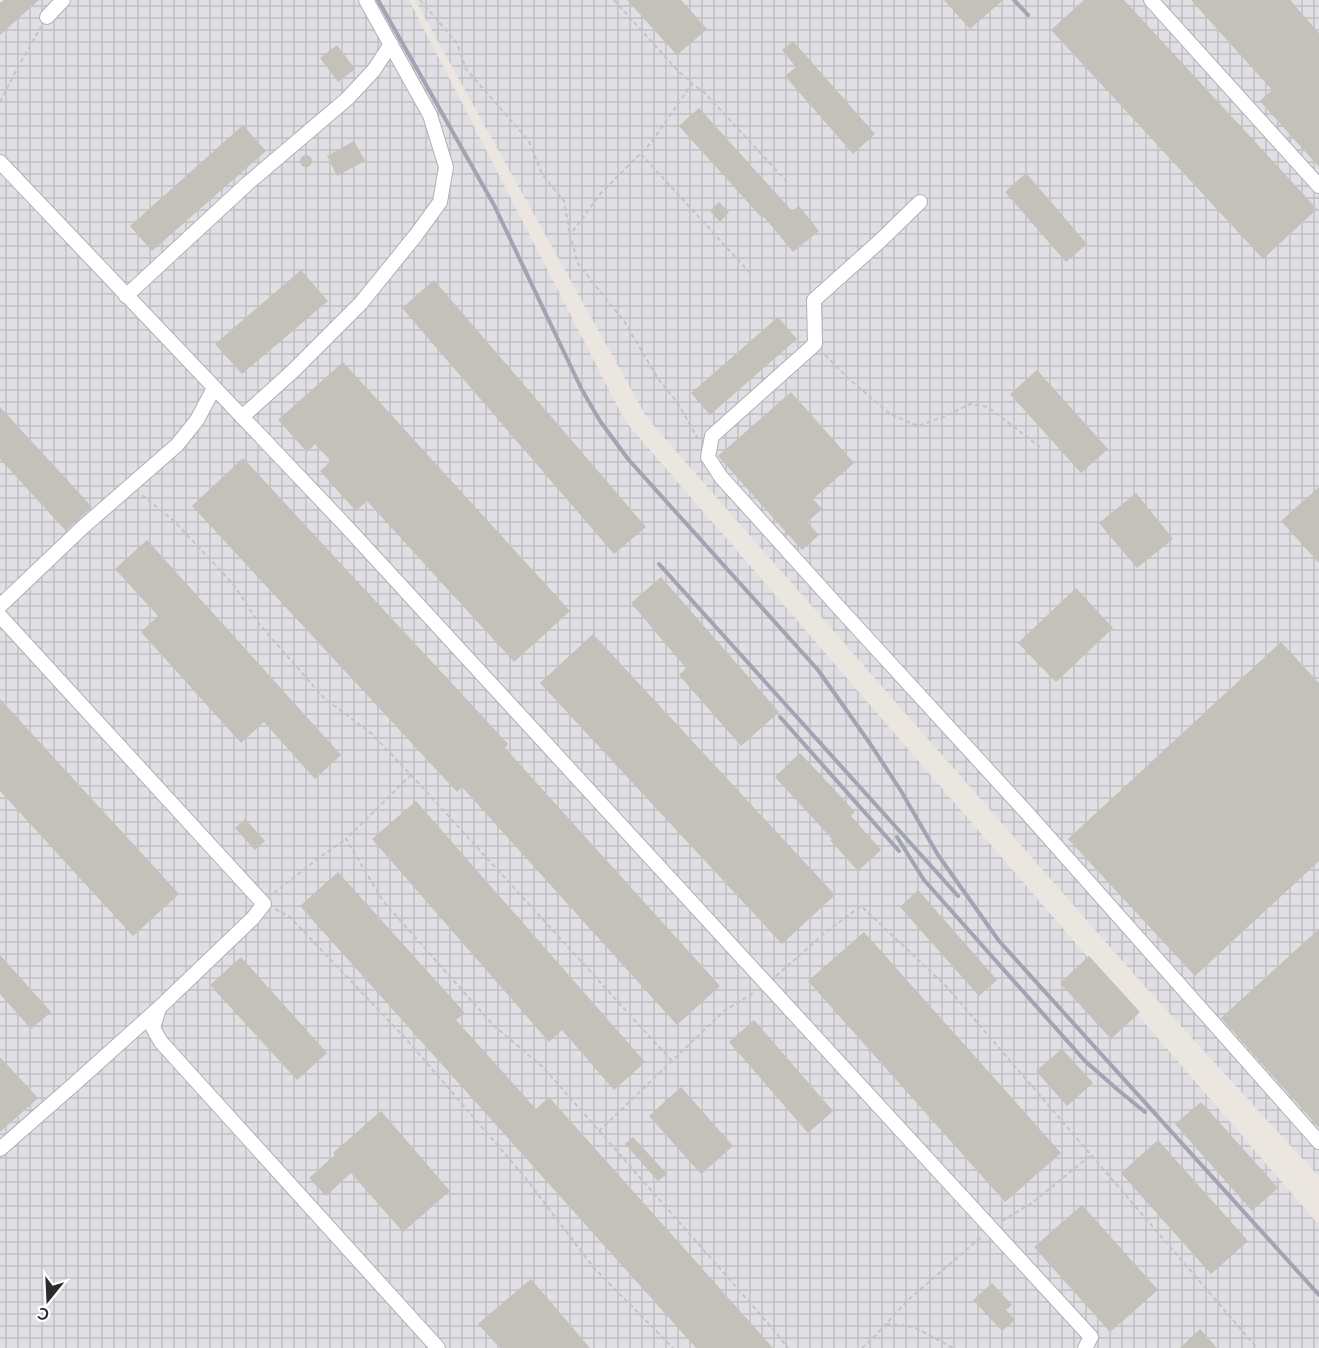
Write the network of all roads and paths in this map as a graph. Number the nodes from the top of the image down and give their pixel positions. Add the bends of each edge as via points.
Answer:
1 (63, 0) edge
2 (366, 0) edge
3 (420, 0) edge
4 (614, 0) edge
5 (1151, 0) edge
6 (47, 17) joint
7 (391, 44) junction
8 (692, 84) junction
9 (0, 102) edge
10 (641, 154) junction
11 (0, 162) edge
12 (789, 184) dead end
13 (1319, 186) edge
14 (920, 202) dead end
15 (570, 235) junction
16 (751, 274) dead end
17 (126, 296) junction
18 (814, 344) junction
19 (214, 388) junction
20 (242, 417) junction
21 (1041, 447) dead end
22 (708, 457) junction
23 (128, 488) junction
24 (0, 606) edge
25 (0, 616) edge
26 (411, 776) junction
27 (346, 839) junction
28 (264, 904) junction
29 (767, 984) junction
30 (159, 1008) junction
31 (672, 1061) junction
32 (599, 1131) junction
33 (1319, 1142) edge
34 (0, 1149) edge
35 (1091, 1155) junction
36 (991, 1228) junction
37 (886, 1324) junction
38 (438, 1348) edge
39 (673, 1348) edge
40 (788, 1348) edge
41 (862, 1348) edge
42 (953, 1348) edge
43 (1085, 1348) edge
44 (1257, 1348) edge

1 - 6 lane
2 - 7 lane
3 - 15 path via 457,43 466,69 529,141 542,174 564,201
4 - 8 path
5 - 13 lane
6 - 9 path
7 - 17 lane via 347,99 247,184
7 - 20 lane via 430,115 446,167 440,202 361,303
8 - 10 path
8 - 12 path via 703,91
10 - 15 path via 601,193
10 - 16 path
11 - 17 lane
14 - 18 lane via 814,300
15 - 22 path via 578,264 624,321
17 - 19 lane
18 - 21 path via 890,414 918,426 970,404 988,407
18 - 22 lane via 712,436
19 - 20 lane
19 - 23 lane via 197,420 177,445
20 - 29 lane
22 - 33 lane via 721,477
23 - 24 lane
23 - 26 path via 174,521 234,585 260,625 324,698 372,734
25 - 28 lane
26 - 27 path
26 - 31 path
27 - 28 path
27 - 32 path via 383,902 493,1025 543,1067
28 - 30 lane
28 - 39 path via 290,916 407,1040 525,1176 594,1268
29 - 31 path via 724,1011
29 - 35 path via 861,906 945,985
29 - 36 lane
30 - 34 lane
30 - 38 lane via 153,1028 160,1042
31 - 32 path
32 - 40 path
35 - 36 path via 1032,1203
35 - 44 path
36 - 37 path
36 - 43 lane via 1091,1337
37 - 41 path
37 - 42 path via 914,1327

